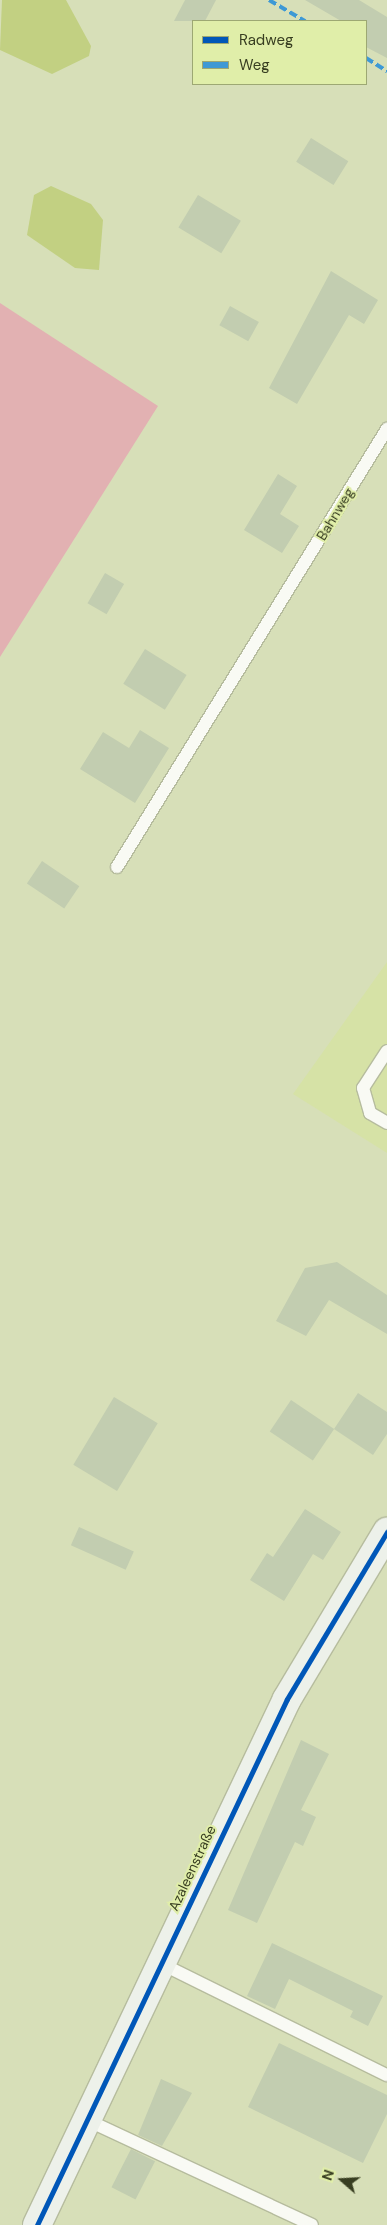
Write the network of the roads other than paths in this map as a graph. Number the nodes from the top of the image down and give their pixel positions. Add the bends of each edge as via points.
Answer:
1 (387, 428) edge
2 (117, 867) dead end
3 (387, 1051) edge
4 (387, 1123) edge
5 (387, 1532) edge
6 (160, 1963) junction
7 (387, 2075) edge
8 (86, 2120) junction
9 (37, 2225) edge
10 (312, 2225) edge

1 - 2 lane, Bahnweg
3 - 4 lane via 363,1088 370,1113
5 - 6 street, Azaleenstraße via 304,1666
6 - 7 lane
6 - 8 street, Azaleenstraße
8 - 9 street, Azaleenstraße
8 - 10 lane

